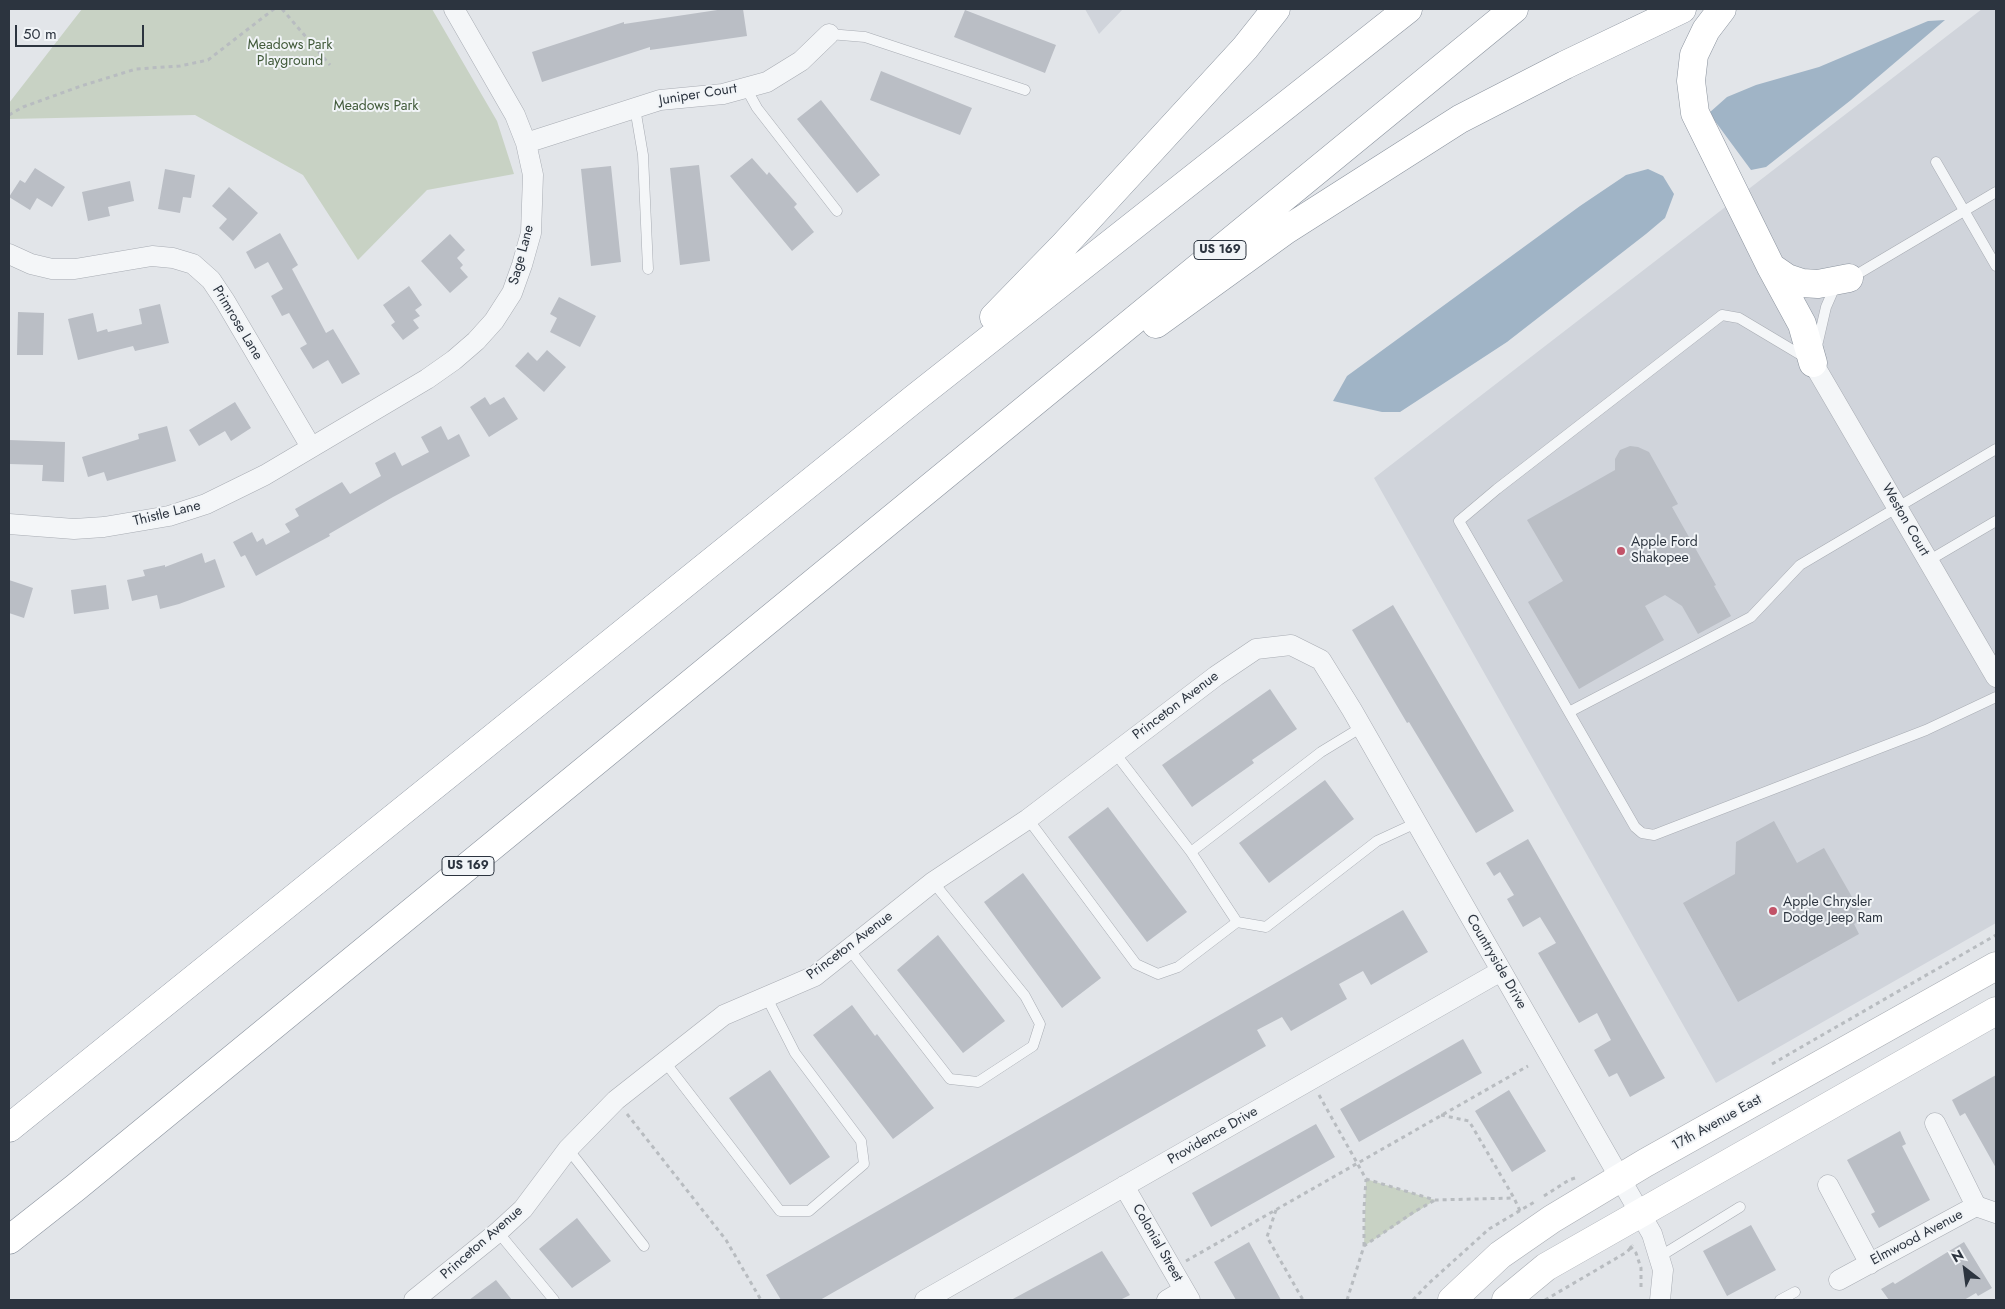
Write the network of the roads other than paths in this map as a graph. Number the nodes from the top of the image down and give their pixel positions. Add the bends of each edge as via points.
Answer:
1 (454, 9) edge
2 (1276, 9) edge
3 (1408, 9) edge
4 (1514, 9) edge
5 (1682, 9) edge
6 (1722, 9) edge
7 (828, 34) joint
8 (746, 88) junction
9 (1026, 90) dead end
10 (635, 108) junction
11 (526, 142) junction
12 (1936, 162) dead end
13 (1996, 192) edge
14 (837, 211) dead end
15 (1964, 211) junction
16 (9, 254) edge
17 (1996, 266) edge
18 (1772, 267) junction
19 (648, 269) dead end
20 (1849, 278) junction
21 (1813, 362) junction
22 (915, 398) junction
23 (311, 447) junction
24 (1996, 449) edge
25 (925, 490) junction
26 (1897, 507) junction
27 (1996, 521) edge
28 (9, 524) edge
29 (1928, 561) junction
30 (1292, 644) joint
31 (1996, 677) edge
32 (1996, 697) edge
33 (1569, 712) junction
34 (1362, 727) junction
35 (1115, 752) junction
36 (1028, 819) junction
37 (1416, 823) junction
38 (1191, 852) junction
39 (933, 882) junction
40 (1237, 922) junction
41 (849, 949) junction
42 (1996, 966) edge
43 (1501, 971) junction
44 (766, 996) junction
45 (1996, 1011) edge
46 (665, 1062) junction
47 (1935, 1123) dead end
48 (9, 1128) edge
49 (568, 1149) junction
50 (1620, 1178) junction
51 (1828, 1185) dead end
52 (1124, 1186) junction
53 (1976, 1206) junction
54 (1740, 1207) dead end
55 (1996, 1213) edge
56 (1646, 1223) junction
57 (498, 1232) junction
58 (9, 1240) edge
59 (644, 1246) dead end
60 (1659, 1257) junction
61 (1870, 1264) junction
62 (1838, 1280) dead end
63 (1795, 1292) dead end
64 (1187, 1295) edge
65 (420, 1298) edge
66 (1651, 1298) edge
67 (554, 1300) edge
68 (925, 1300) edge
69 (1167, 1300) edge
70 (1452, 1300) edge
71 (1506, 1300) edge
72 (1780, 1300) edge

1 - 11 street, Sage Lane via 511,108
2 - 22 main road via 1245,48 1065,244
3 - 22 main road
4 - 25 main road, US 169
5 - 25 main road via 1460,119 1286,230
6 - 18 main road via 1706,30 1694,55 1691,81 1695,113
7 - 8 street, Juniper Court via 801,61 767,82
7 - 9 lane via 865,37
8 - 10 street, Juniper Court via 723,94 660,100
8 - 14 lane
10 - 11 street, Juniper Court
10 - 19 lane via 643,155
11 - 23 street, Sage Lane via 532,175 531,233 512,293 494,321 476,341 427,380
12 - 15 lane
13 - 15 lane
15 - 17 lane
15 - 20 lane
16 - 23 street, Primrose Lane via 52,269 75,269 152,256 193,264 211,280 225,301
18 - 20 main road via 1787,278 1802,283 1818,284
18 - 21 main road via 1802,324
20 - 21 lane via 1833,291 1826,307
21 - 26 street, Weston Court
21 - 33 lane via 1739,318 1722,315 1458,521
22 - 48 main road
23 - 28 street, Thistle Lane via 234,492 169,516 74,529
24 - 26 lane
25 - 58 main road, US 169
26 - 29 street, Weston Court
26 - 33 lane via 1800,565 1751,617
27 - 29 lane
29 - 31 street, Weston Court
30 - 34 street, Countryside Drive via 1321,660
30 - 35 street, Princeton Avenue via 1256,649
32 - 33 lane via 1926,730 1654,836 1642,833 1636,827
34 - 37 street, Countryside Drive
34 - 38 lane via 1322,752
35 - 36 street, Princeton Avenue
35 - 38 lane
36 - 39 street, Princeton Avenue
36 - 40 lane via 1136,964 1158,974 1178,967
37 - 40 lane via 1377,842 1266,927
37 - 43 street, Countryside Drive
38 - 40 lane
39 - 41 street, Princeton Avenue
39 - 41 lane via 1025,996 1040,1024 1033,1046 978,1082 950,1079
41 - 44 street, Princeton Avenue via 814,976
42 - 50 main road, 17th Avenue East
43 - 50 street, Countryside Drive
43 - 52 street, Providence Drive
44 - 46 street, Princeton Avenue via 724,1015
44 - 46 lane via 795,1053 861,1141 864,1164 810,1211 780,1211
45 - 56 main road
46 - 49 street, Princeton Avenue via 616,1100
47 - 53 street
49 - 57 street, Princeton Avenue via 523,1209
49 - 59 lane
50 - 56 street, Countryside Drive
50 - 70 main road, 17th Avenue East via 1500,1255
51 - 61 street
52 - 64 street, Colonial Street
52 - 68 street, Providence Drive
53 - 55 street, Elmwood Avenue
53 - 61 street, Elmwood Avenue
54 - 60 lane
56 - 60 street, Countryside Drive
56 - 71 main road via 1546,1267
57 - 65 street, Princeton Avenue
57 - 67 lane
60 - 66 street, Countryside Drive via 1663,1270
61 - 62 street, Elmwood Avenue
63 - 72 lane
64 - 69 street

